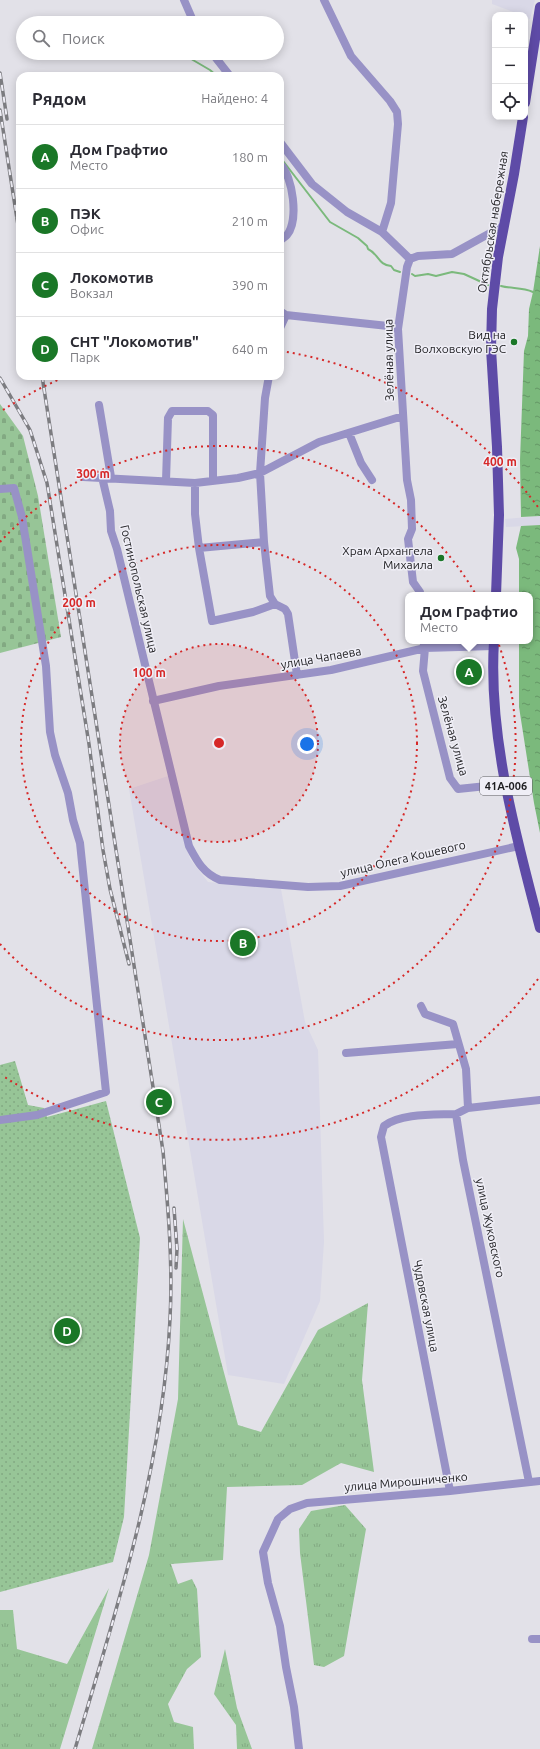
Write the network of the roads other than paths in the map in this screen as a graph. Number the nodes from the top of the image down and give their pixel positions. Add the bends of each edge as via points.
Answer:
1 (184, 0) edge
2 (324, 0) edge
3 (540, 7) edge
4 (191, 16) edge
5 (217, 60) edge
6 (227, 72) edge
7 (528, 84) edge
8 (523, 120) edge
9 (284, 147) edge
10 (284, 170) edge
11 (503, 226) junction
12 (382, 232) junction
13 (284, 238) edge
14 (410, 259) junction
15 (284, 313) edge
16 (398, 329) junction
17 (268, 380) edge
18 (99, 406) dead end
19 (403, 416) junction
20 (349, 432) junction
21 (260, 473) junction
22 (84, 477) dead end
23 (106, 477) junction
24 (372, 480) dead end
25 (166, 481) junction
26 (213, 482) junction
27 (195, 483) junction
28 (0, 489) edge
29 (264, 542) junction
30 (199, 548) junction
31 (420, 592) edge
32 (496, 592) edge
33 (275, 604) junction
34 (494, 644) edge
35 (424, 645) edge
36 (297, 675) junction
37 (153, 701) junction
38 (506, 784) junction
39 (189, 846) joint
40 (518, 846) junction
41 (540, 928) edge
42 (421, 1006) dead end
43 (458, 1044) junction
44 (346, 1053) dead end
45 (540, 1100) edge
46 (468, 1108) junction
47 (456, 1114) junction
48 (0, 1120) edge
49 (540, 1481) edge
50 (529, 1482) junction
51 (450, 1491) junction
52 (299, 1749) edge

1 - 4 street
2 - 12 street via 351,56 397,112 391,203
3 - 7 main road
5 - 6 street
8 - 11 main road, Октябрьская набережная
9 - 12 street via 312,184 347,212
10 - 13 street via 292,188 293,222 288,235
11 - 14 street via 452,254 418,256
11 - 32 main road, Октябрьская набережная via 492,309 491,349 498,447
12 - 14 street
14 - 16 street, Зелёная улица via 406,268
15 - 16 street
16 - 19 street, Зелёная улица
17 - 21 street
18 - 23 street, Гостинопольская улица
19 - 20 street
19 - 31 street, Зелёная улица via 407,480 411,500 412,529 408,539 413,582
20 - 21 street via 319,442
20 - 24 street via 361,463
21 - 26 street
21 - 29 street
22 - 23 street
23 - 25 street
23 - 37 street, Гостинопольская улица via 111,531 118,549
25 - 26 street via 168,418 172,411 208,411 213,415
25 - 27 street
26 - 27 street
27 - 30 street
28 - 48 street via 14,488 22,517 46,666 54,755 66,786 80,843 106,1092 37,1115
29 - 30 street
29 - 33 street via 270,596
30 - 33 street via 212,621
33 - 36 street via 285,609 288,614
34 - 35 street, улица Чапаева
34 - 38 main road, 41А-006 via 495,704
35 - 36 street, улица Чапаева via 331,670
35 - 38 street, Зелёная улица via 423,672 450,778 458,788
36 - 37 street, улица Чапаева via 219,686
37 - 39 street, Гостинопольская улица
38 - 40 main road, 41А-006
39 - 40 street, улица Олега Кошевого via 202,869 220,880 308,887 340,886
40 - 41 main road, 41А-006
42 - 43 street via 425,1014 453,1024
43 - 44 street
43 - 46 street via 466,1069
45 - 46 street
46 - 47 street
47 - 50 street, улица Жуковского
47 - 51 street, Чудовская улица via 390,1121 384,1126 381,1137
49 - 50 street, улица Мирошниченко
50 - 51 street, улица Мирошниченко
51 - 52 street, улица Мирошниченко via 307,1503 290,1508 278,1519 263,1552 268,1583 280,1626

